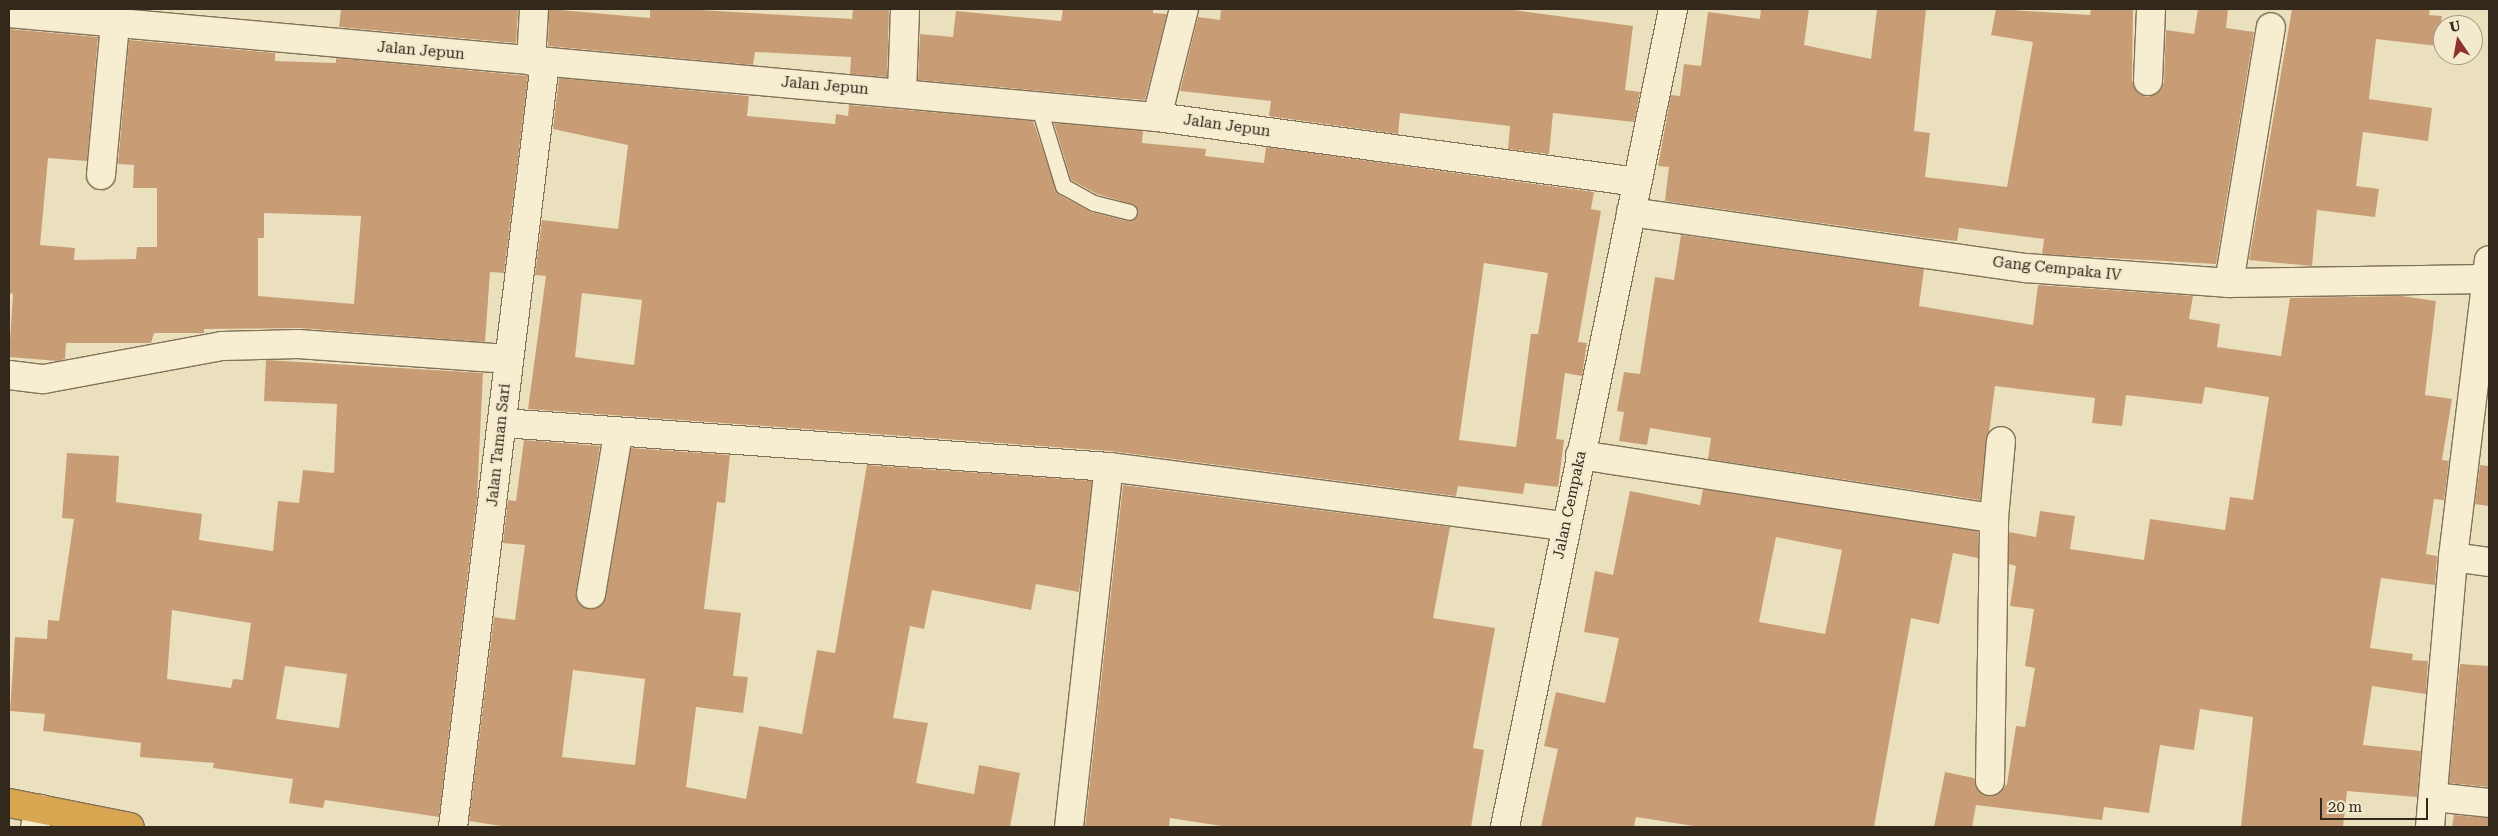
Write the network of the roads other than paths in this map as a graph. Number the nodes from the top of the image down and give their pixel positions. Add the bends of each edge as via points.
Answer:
1 (534, 9) edge
2 (905, 9) edge
3 (1184, 9) edge
4 (1673, 9) edge
5 (2151, 9) edge
6 (9, 13) edge
7 (115, 24) junction
8 (2271, 27) dead end
9 (538, 61) junction
10 (2148, 81) dead end
11 (902, 92) junction
12 (1039, 108) junction
13 (1157, 117) junction
14 (101, 175) dead end
15 (1638, 182) junction
16 (1129, 212) dead end
17 (1631, 212) junction
18 (2488, 269) edge
19 (2229, 283) junction
20 (508, 359) junction
21 (9, 375) edge
22 (502, 423) junction
23 (618, 434) junction
24 (2001, 441) dead end
25 (1580, 455) junction
26 (1109, 467) junction
27 (1994, 518) junction
28 (1566, 526) junction
29 (2452, 557) junction
30 (2489, 562) edge
31 (591, 594) dead end
32 (1990, 782) dead end
33 (2433, 797) junction
34 (9, 803) edge
35 (2489, 803) edge
36 (38, 818) edge
37 (130, 827) edge
38 (453, 827) edge
39 (1069, 827) edge
40 (1505, 827) edge
41 (2430, 827) edge

1 - 9 street, Jalan Taman Sari
2 - 11 street
3 - 13 street
4 - 15 street, Jalan Cempaka
5 - 10 street
6 - 7 street, Jalan Jepun
7 - 9 street, Jalan Jepun
7 - 14 street
8 - 19 street
9 - 11 street, Jalan Jepun
9 - 20 street, Jalan Taman Sari
11 - 12 street, Jalan Jepun
12 - 13 street, Jalan Jepun
12 - 16 lane via 1063,186 1094,203
13 - 15 street, Jalan Jepun
15 - 17 street, Jalan Cempaka
17 - 19 street, Gang Cempaka IV via 2026,268
17 - 25 street, Jalan Cempaka
18 - 19 street, Gang Cempaka IV
18 - 29 street
20 - 21 street via 298,344 222,346 44,379
20 - 22 street, Jalan Taman Sari
22 - 23 street
22 - 38 street, Jalan Taman Sari
23 - 26 street
23 - 31 street
24 - 27 street
25 - 27 street
25 - 28 street, Jalan Cempaka
26 - 28 street
26 - 39 street
27 - 32 street
28 - 40 street, Jalan Cempaka
29 - 30 street
29 - 33 street
33 - 35 street
33 - 41 street
34 - 36 highway
36 - 37 highway

